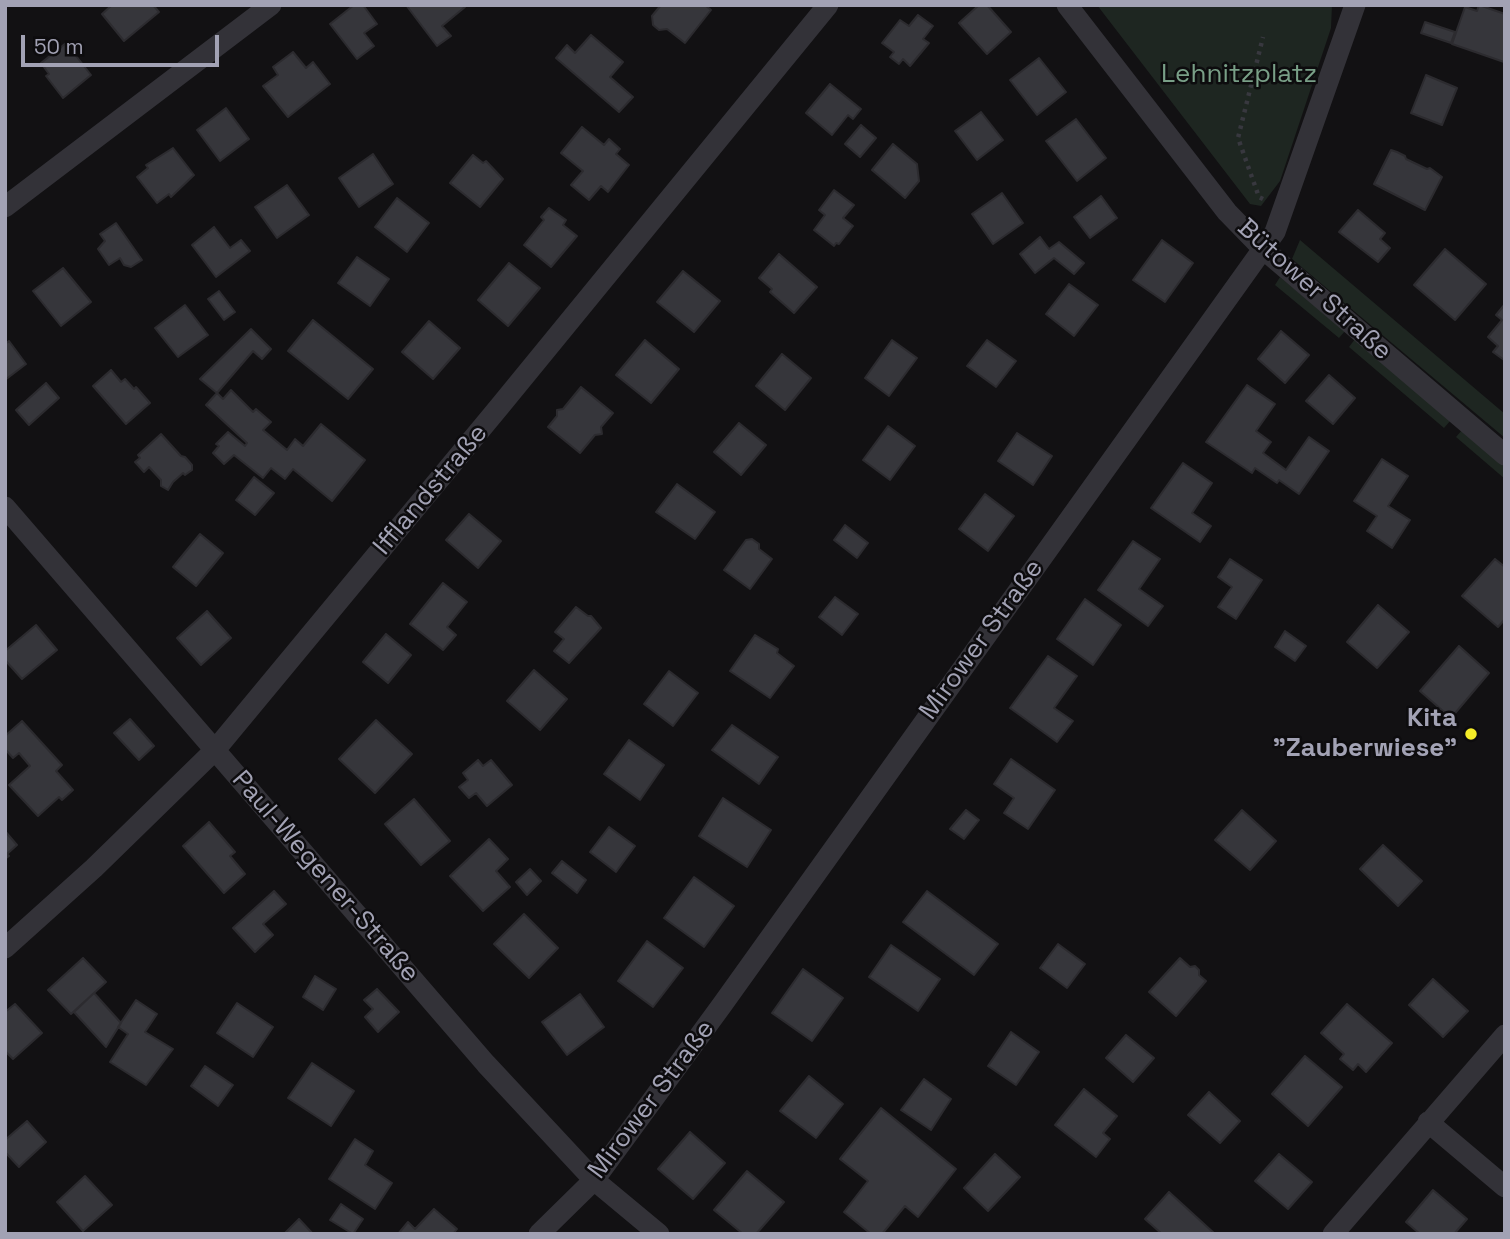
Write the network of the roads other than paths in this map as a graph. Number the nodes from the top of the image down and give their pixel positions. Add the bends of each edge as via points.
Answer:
1 (271, 5) edge
2 (828, 5) edge
3 (1068, 5) edge
4 (1355, 5) edge
5 (5, 207) edge
6 (1262, 248) junction
7 (1505, 454) edge
8 (5, 507) edge
9 (215, 750) junction
10 (5, 948) edge
11 (1505, 1035) edge
12 (1428, 1122) junction
13 (594, 1180) junction
14 (1505, 1187) edge
15 (540, 1234) edge
16 (659, 1234) edge
17 (1333, 1234) edge

1 - 5 street
2 - 9 street, Ifflandstraße
3 - 6 street, Bütower Straße via 1227,212
4 - 6 street, Mirower Straße via 1275,232
6 - 7 street, Bütower Straße
6 - 13 street, Mirower Straße
8 - 9 street, Paul-Wegener-Straße
9 - 10 street, Ifflandstraße
9 - 13 street, Paul-Wegener-Straße via 486,1064
11 - 12 street
12 - 14 street
12 - 17 street
13 - 15 street, Mirower Straße
13 - 16 street, Paul-Wegener-Straße

